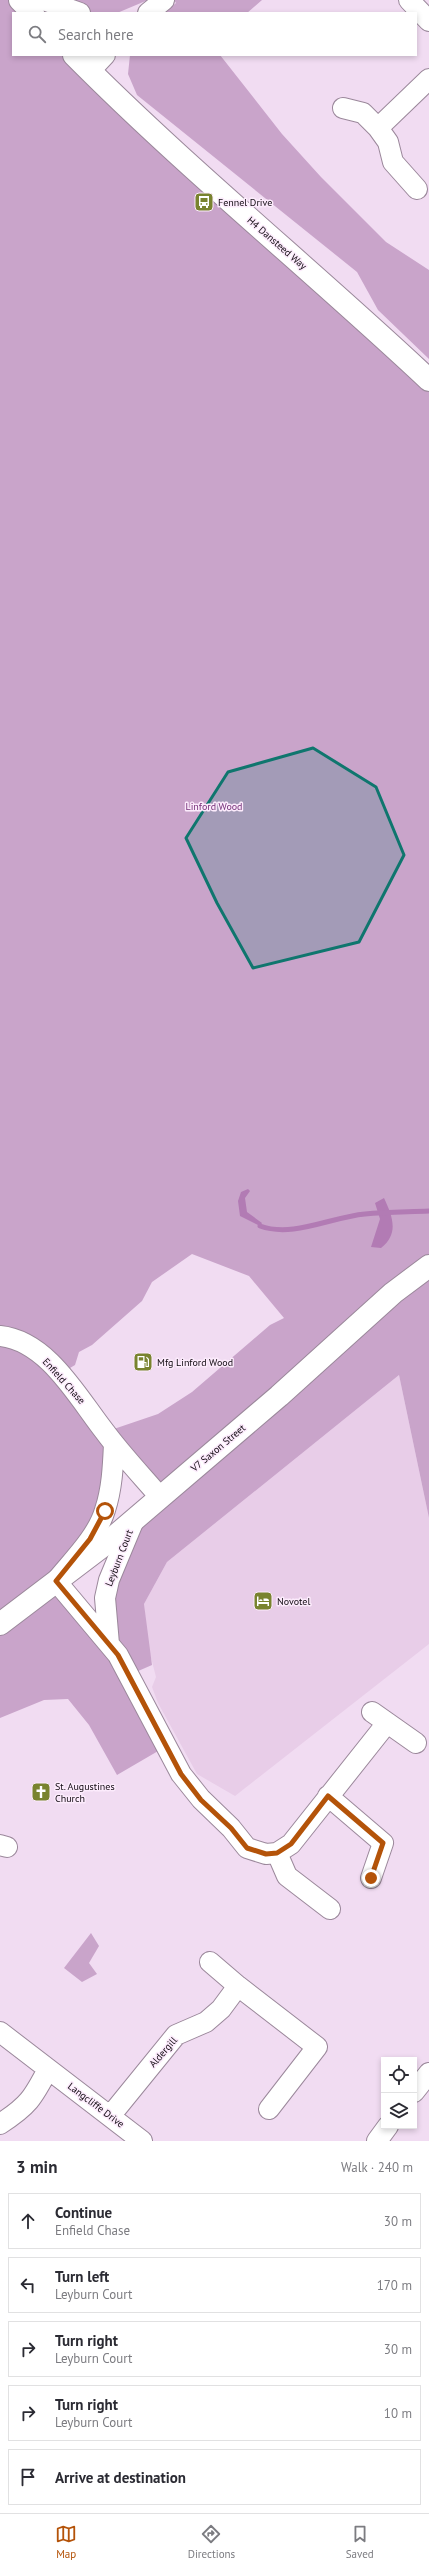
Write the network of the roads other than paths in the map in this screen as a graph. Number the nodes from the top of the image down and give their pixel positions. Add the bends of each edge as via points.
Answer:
1 (20, 0) edge
2 (44, 0) edge
3 (164, 0) edge
4 (409, 0) edge
5 (32, 12) edge
6 (77, 12) edge
7 (149, 12) edge
8 (429, 21) edge
9 (75, 56) edge
10 (104, 56) edge
11 (90, 71) junction
12 (429, 79) edge
13 (342, 108) dead end
14 (378, 128) junction
15 (417, 189) dead end
16 (429, 380) edge
17 (429, 1266) edge
18 (0, 1336) edge
19 (114, 1444) junction
20 (160, 1497) junction
21 (134, 1520) junction
22 (56, 1581) junction
23 (0, 1624) edge
24 (108, 1644) junction
25 (416, 1743) dead end
26 (328, 1796) junction
27 (277, 1853) junction
28 (371, 1878) dead end
29 (330, 1909) dead end
30 (210, 1962) dead end
31 (238, 1986) junction
32 (0, 2032) edge
33 (48, 2069) junction
34 (429, 2073) edge
35 (417, 2088) edge
36 (269, 2109) dead end
37 (111, 2115) junction
38 (0, 2124) edge
39 (386, 2129) edge
40 (142, 2141) edge
41 (377, 2141) edge

1 - 5 street
2 - 6 street
3 - 7 street
4 - 8 street
9 - 11 street, H4 Dansteed Way
10 - 11 street
11 - 16 street, H4 Dansteed Way via 190,167 364,319
12 - 14 street
13 - 14 street via 363,113
14 - 15 street via 388,142 393,162
17 - 20 street, V7 Saxon Street via 393,1293 280,1396
18 - 19 street, Enfield Chase via 10,1337 29,1345 45,1359 79,1394
19 - 20 street, Enfield Chase
19 - 22 street via 112,1477 105,1511 90,1539
20 - 21 street, V7 Saxon Street
21 - 22 street, V7 Saxon Street
21 - 24 street, Leyburn Court via 109,1580 105,1598
22 - 23 street, V7 Saxon Street
22 - 24 street
24 - 27 street via 129,1675 181,1774 197,1794 247,1848 266,1854
25 - 26 street via 380,1717
26 - 27 street via 291,1844
26 - 28 street via 383,1843
27 - 29 street via 287,1876
30 - 31 street
31 - 36 street via 317,2047
31 - 37 street, Aldergill via 221,2009 206,2022 176,2035
32 - 33 street, Langcliffe Drive
33 - 37 street, Langcliffe Drive
33 - 38 street via 32,2099 23,2109
34 - 35 street
37 - 40 street, Langcliffe Drive
39 - 41 street

